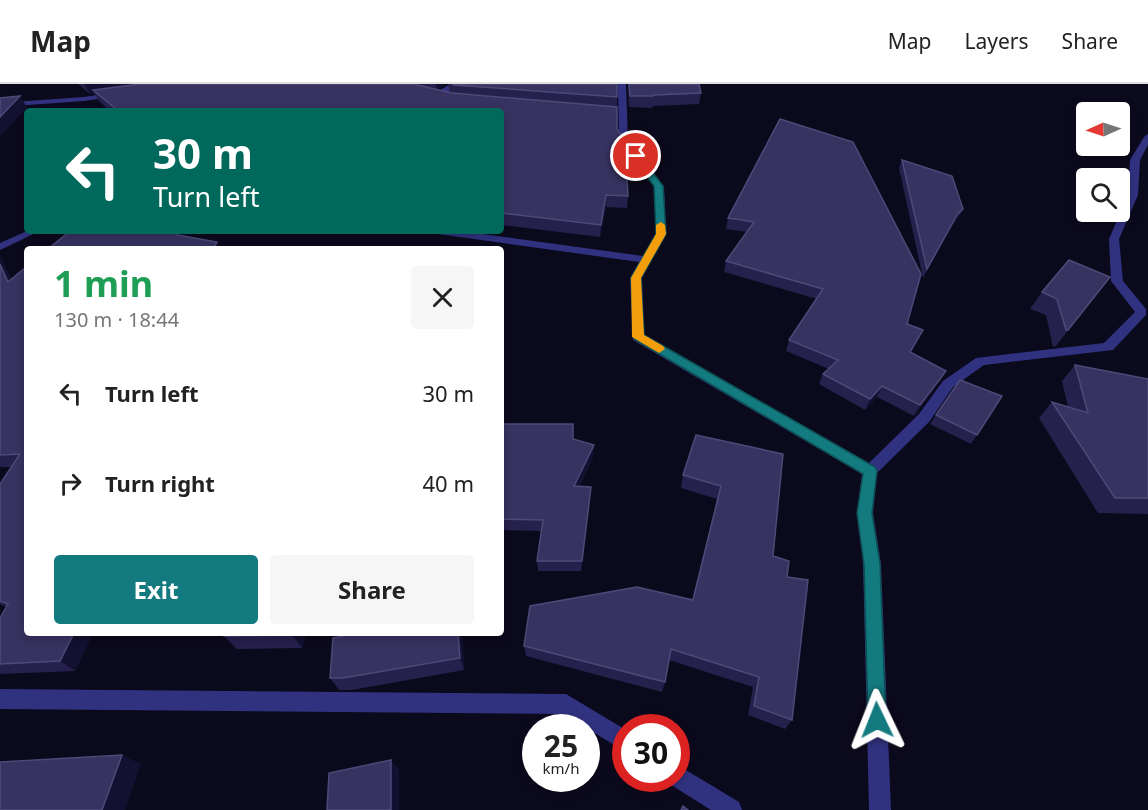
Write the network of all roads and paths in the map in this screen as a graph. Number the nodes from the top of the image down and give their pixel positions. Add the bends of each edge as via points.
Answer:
1 (455, 84) edge
2 (622, 84) edge
3 (429, 92) edge
4 (127, 93) edge
5 (440, 94) junction
6 (454, 100) edge
7 (0, 105) edge
8 (1148, 137) edge
9 (28, 234) edge
10 (460, 234) edge
11 (0, 247) edge
12 (646, 260) junction
13 (870, 471) junction
14 (0, 699) edge
15 (612, 733) edge
16 (690, 784) edge
17 (731, 810) edge
18 (880, 810) edge

1 - 5 street
2 - 12 street via 617,113 624,141 659,186 661,234
3 - 5 street
4 - 7 street
5 - 6 street
8 - 13 street via 1135,160 1133,195 1114,239 1117,281 1142,312 1108,347 981,361 948,384 924,418
9 - 11 street
10 - 12 street
12 - 13 street via 636,278 638,337
13 - 18 street via 865,513 872,564
14 - 15 street via 566,704
16 - 17 street

